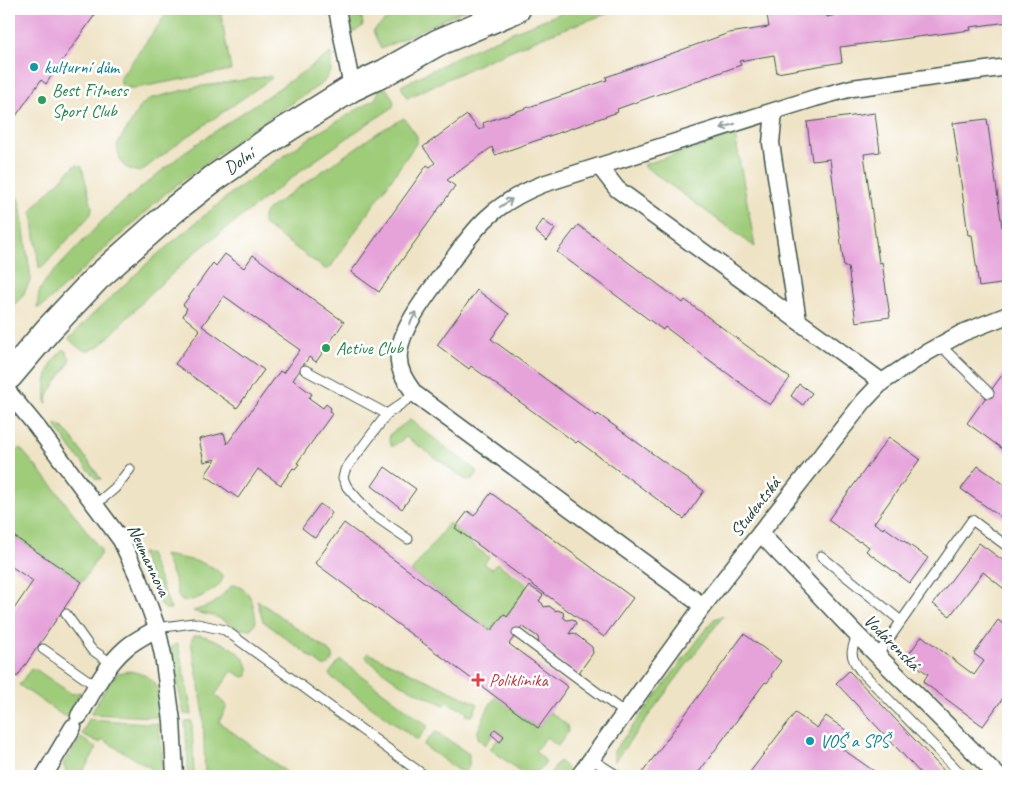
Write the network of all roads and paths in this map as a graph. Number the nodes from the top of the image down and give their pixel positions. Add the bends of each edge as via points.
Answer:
1 (337, 9) edge
2 (517, 9) edge
3 (1008, 67) edge
4 (352, 88) junction
5 (774, 111) junction
6 (600, 167) junction
7 (1008, 315) edge
8 (798, 321) junction
9 (940, 345) junction
10 (305, 370) dead end
11 (9, 376) edge
12 (882, 382) junction
13 (989, 393) dead end
14 (9, 394) edge
15 (415, 394) junction
16 (387, 414) junction
17 (130, 469) dead end
18 (95, 504) junction
19 (760, 533) junction
20 (408, 539) dead end
21 (1008, 546) edge
22 (821, 556) dead end
23 (703, 606) junction
24 (66, 614) dead end
25 (901, 621) junction
26 (157, 628) junction
27 (517, 633) dead end
28 (857, 636) junction
29 (43, 649) dead end
30 (877, 656) junction
31 (111, 663) junction
32 (96, 686) junction
33 (625, 713) junction
34 (591, 759) junction
35 (44, 776) edge
36 (175, 776) edge
37 (425, 776) edge
38 (579, 776) edge
39 (618, 776) edge
40 (963, 776) edge
41 (998, 776) edge

1 - 4 street
2 - 4 main road, Dolní via 437,43
3 - 5 street via 852,88
4 - 11 main road, Dolní via 274,137 175,209 96,279
5 -> 6 street
5 - 8 street via 770,143
6 - 8 street via 617,188
15 -> 6 street via 400,366 398,352 404,335 415,312 472,234 498,208 527,190
7 - 9 street, Studentská
8 - 12 street
9 - 12 street, Studentská
9 - 13 lane
10 - 16 lane
12 - 19 street, Studentská
14 - 18 street, Neumannova
15 - 16 lane
15 - 23 street
16 - 20 lane via 345,470 343,478 369,512
17 - 18 lane via 115,488
18 - 26 street, Neumannova via 121,540
19 - 23 street, Studentská
19 - 28 street, Vodárenská
21 - 25 lane via 972,520
22 - 25 lane
23 - 33 street, Studentská
24 - 31 lane via 91,649
25 - 30 lane
26 - 31 street via 127,647
26 - 36 street, Neumannova via 172,721
26 - 37 lane via 193,623 225,630
27 - 33 lane
28 - 30 street, Vodárenská
28 - 40 lane via 851,650 860,670
29 - 32 lane
30 - 41 street, Vodárenská
31 - 32 street
32 - 35 street
33 - 34 street, Studentská
34 - 38 street, Studentská
34 - 39 lane

